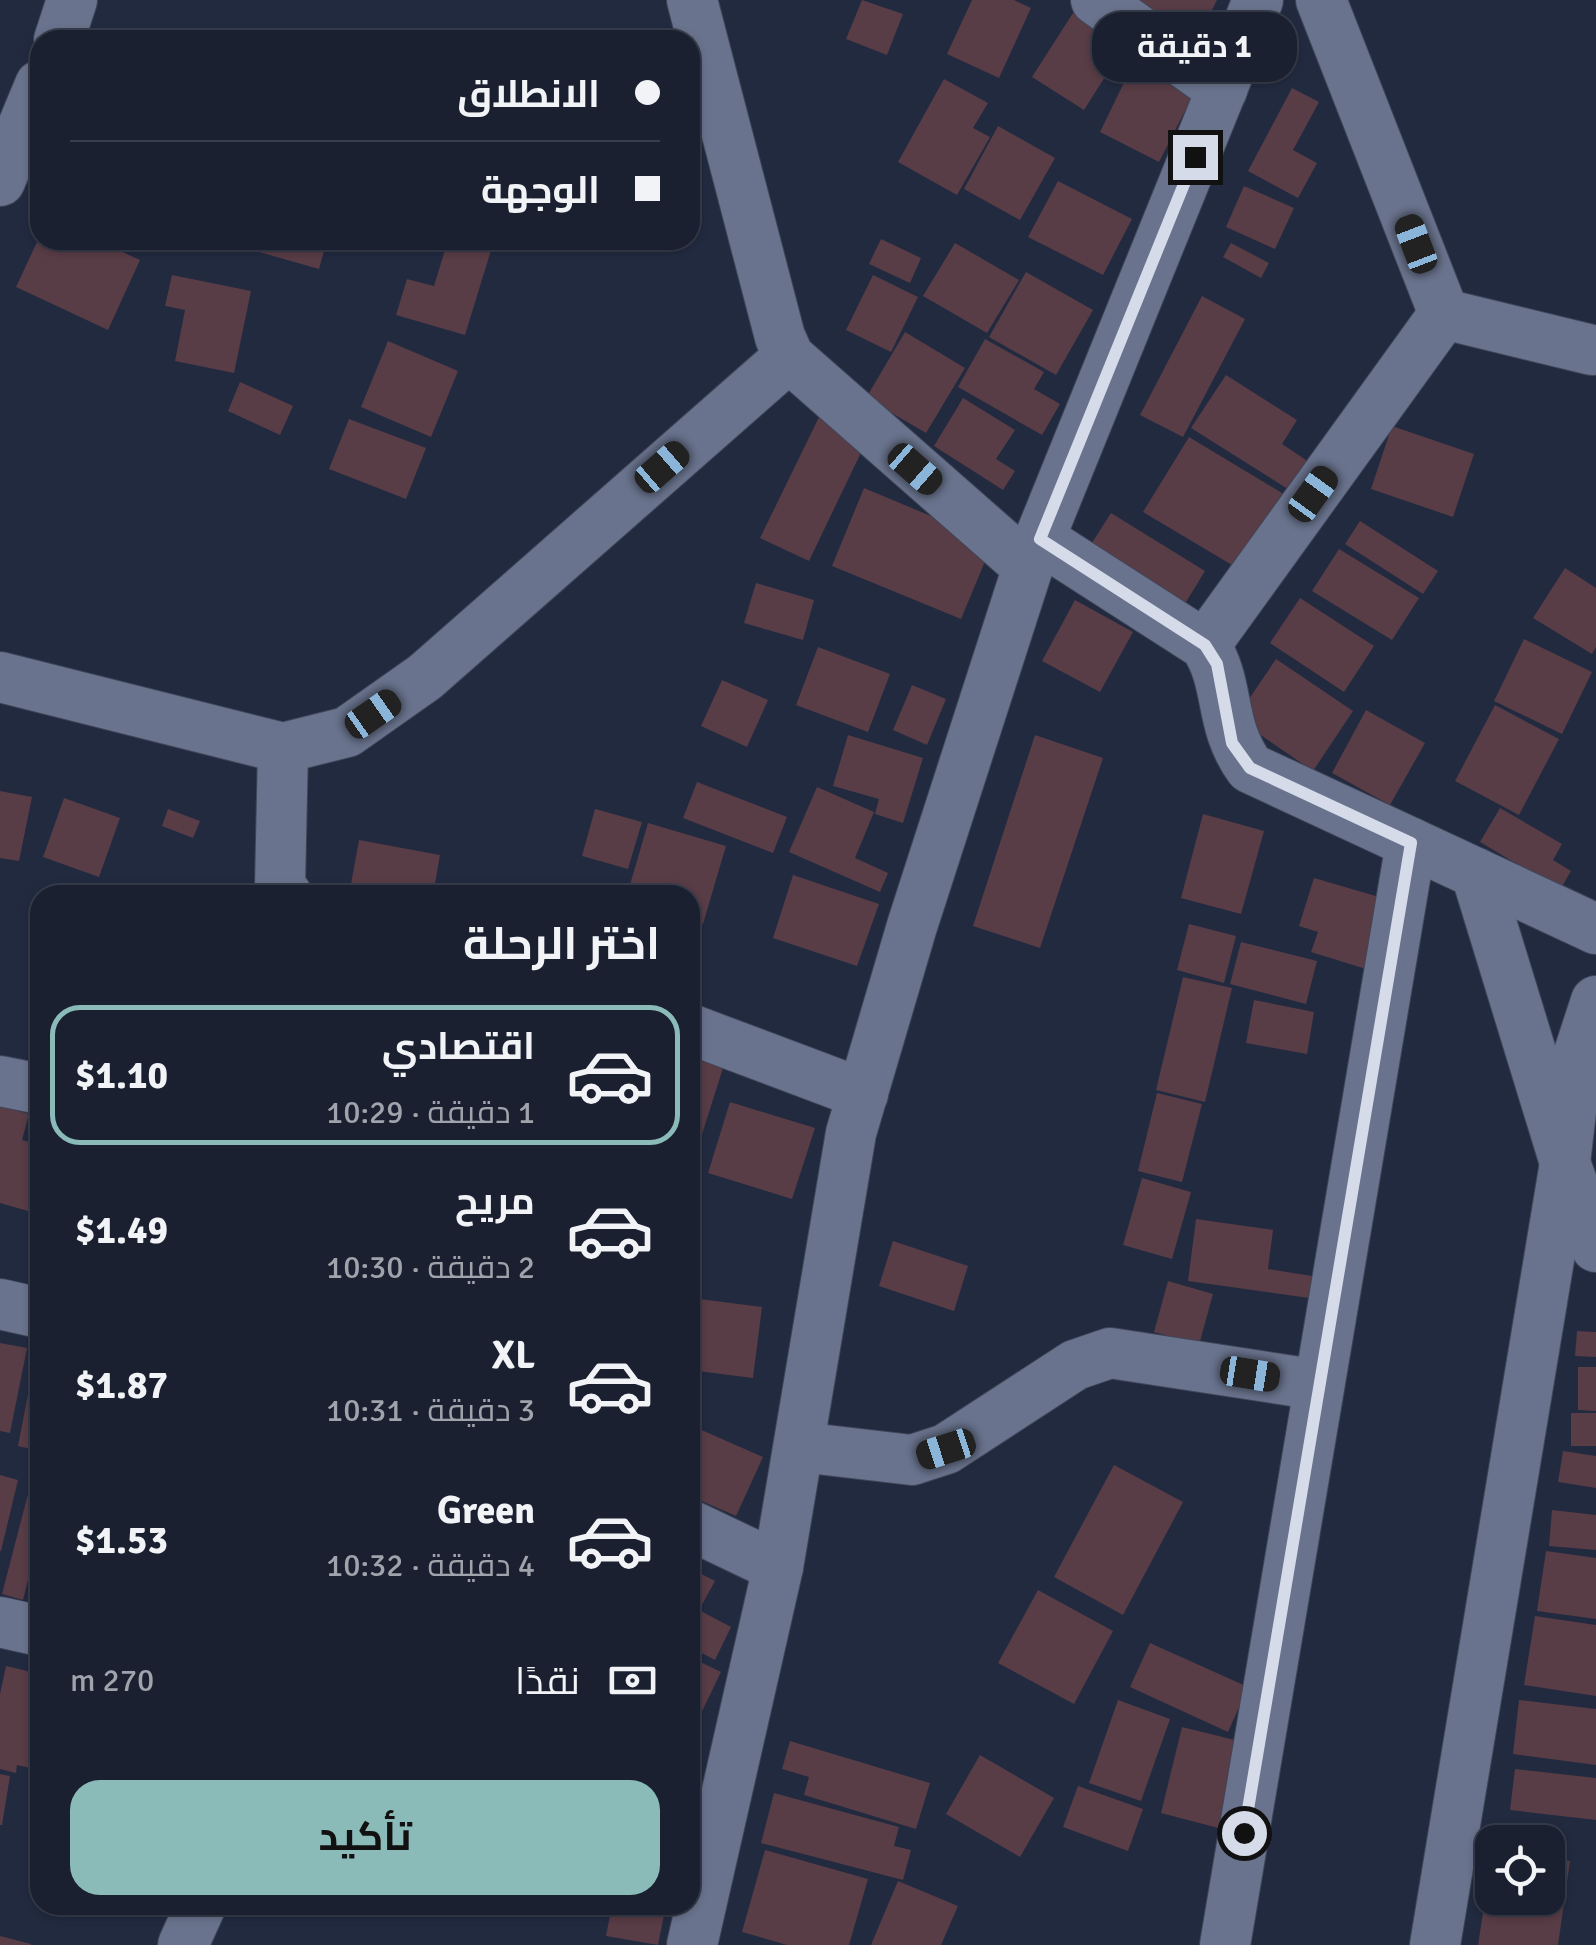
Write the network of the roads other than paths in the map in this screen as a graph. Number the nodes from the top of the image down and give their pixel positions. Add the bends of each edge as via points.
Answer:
1 (72, 0) edge
2 (692, 0) edge
3 (1096, 0) edge
4 (1258, 0) edge
5 (1321, 0) edge
6 (62, 30) edge
7 (700, 30) edge
8 (700, 31) edge
9 (1222, 90) junction
10 (30, 109) edge
11 (0, 181) edge
12 (1444, 314) junction
13 (1592, 350) dead end
14 (789, 357) junction
15 (1034, 553) junction
16 (1205, 645) junction
17 (0, 677) edge
18 (283, 748) junction
19 (1411, 843) junction
20 (1476, 872) junction
21 (280, 885) edge
22 (1596, 929) edge
23 (1596, 1001) edge
24 (700, 1033) edge
25 (0, 1082) edge
26 (30, 1087) edge
27 (863, 1094) junction
28 (1565, 1163) junction
29 (1596, 1248) edge
30 (0, 1304) edge
31 (30, 1311) edge
32 (1319, 1385) junction
33 (800, 1447) junction
34 (700, 1531) edge
35 (778, 1567) junction
36 (0, 1622) edge
37 (30, 1629) edge
38 (708, 1794) edge
39 (700, 1870) edge
40 (197, 1915) edge
41 (695, 1915) edge
42 (184, 1945) edge
43 (692, 1945) edge
44 (1225, 1945) edge
45 (1435, 1945) edge

1 - 6 street
2 - 7 street
3 - 9 street
4 - 9 street
5 - 12 street
8 - 14 street
9 - 15 street
10 - 11 street
12 - 13 street
12 - 16 street
14 - 15 street
14 - 18 street via 425,677 348,732
15 - 16 street
15 - 27 street
16 - 19 street via 1217,664 1232,743 1250,768
17 - 18 street
18 - 21 street
19 - 20 street
19 - 32 street
20 - 22 street
20 - 28 street
23 - 28 street via 1577,1059
24 - 27 street
25 - 26 street
27 - 33 street
28 - 29 street
28 - 45 street
30 - 31 street
32 - 33 street via 1110,1353 1075,1365 946,1449 912,1460
32 - 44 street
33 - 35 street
34 - 35 street
35 - 38 street
36 - 37 street
38 - 39 street
40 - 42 street
41 - 43 street

